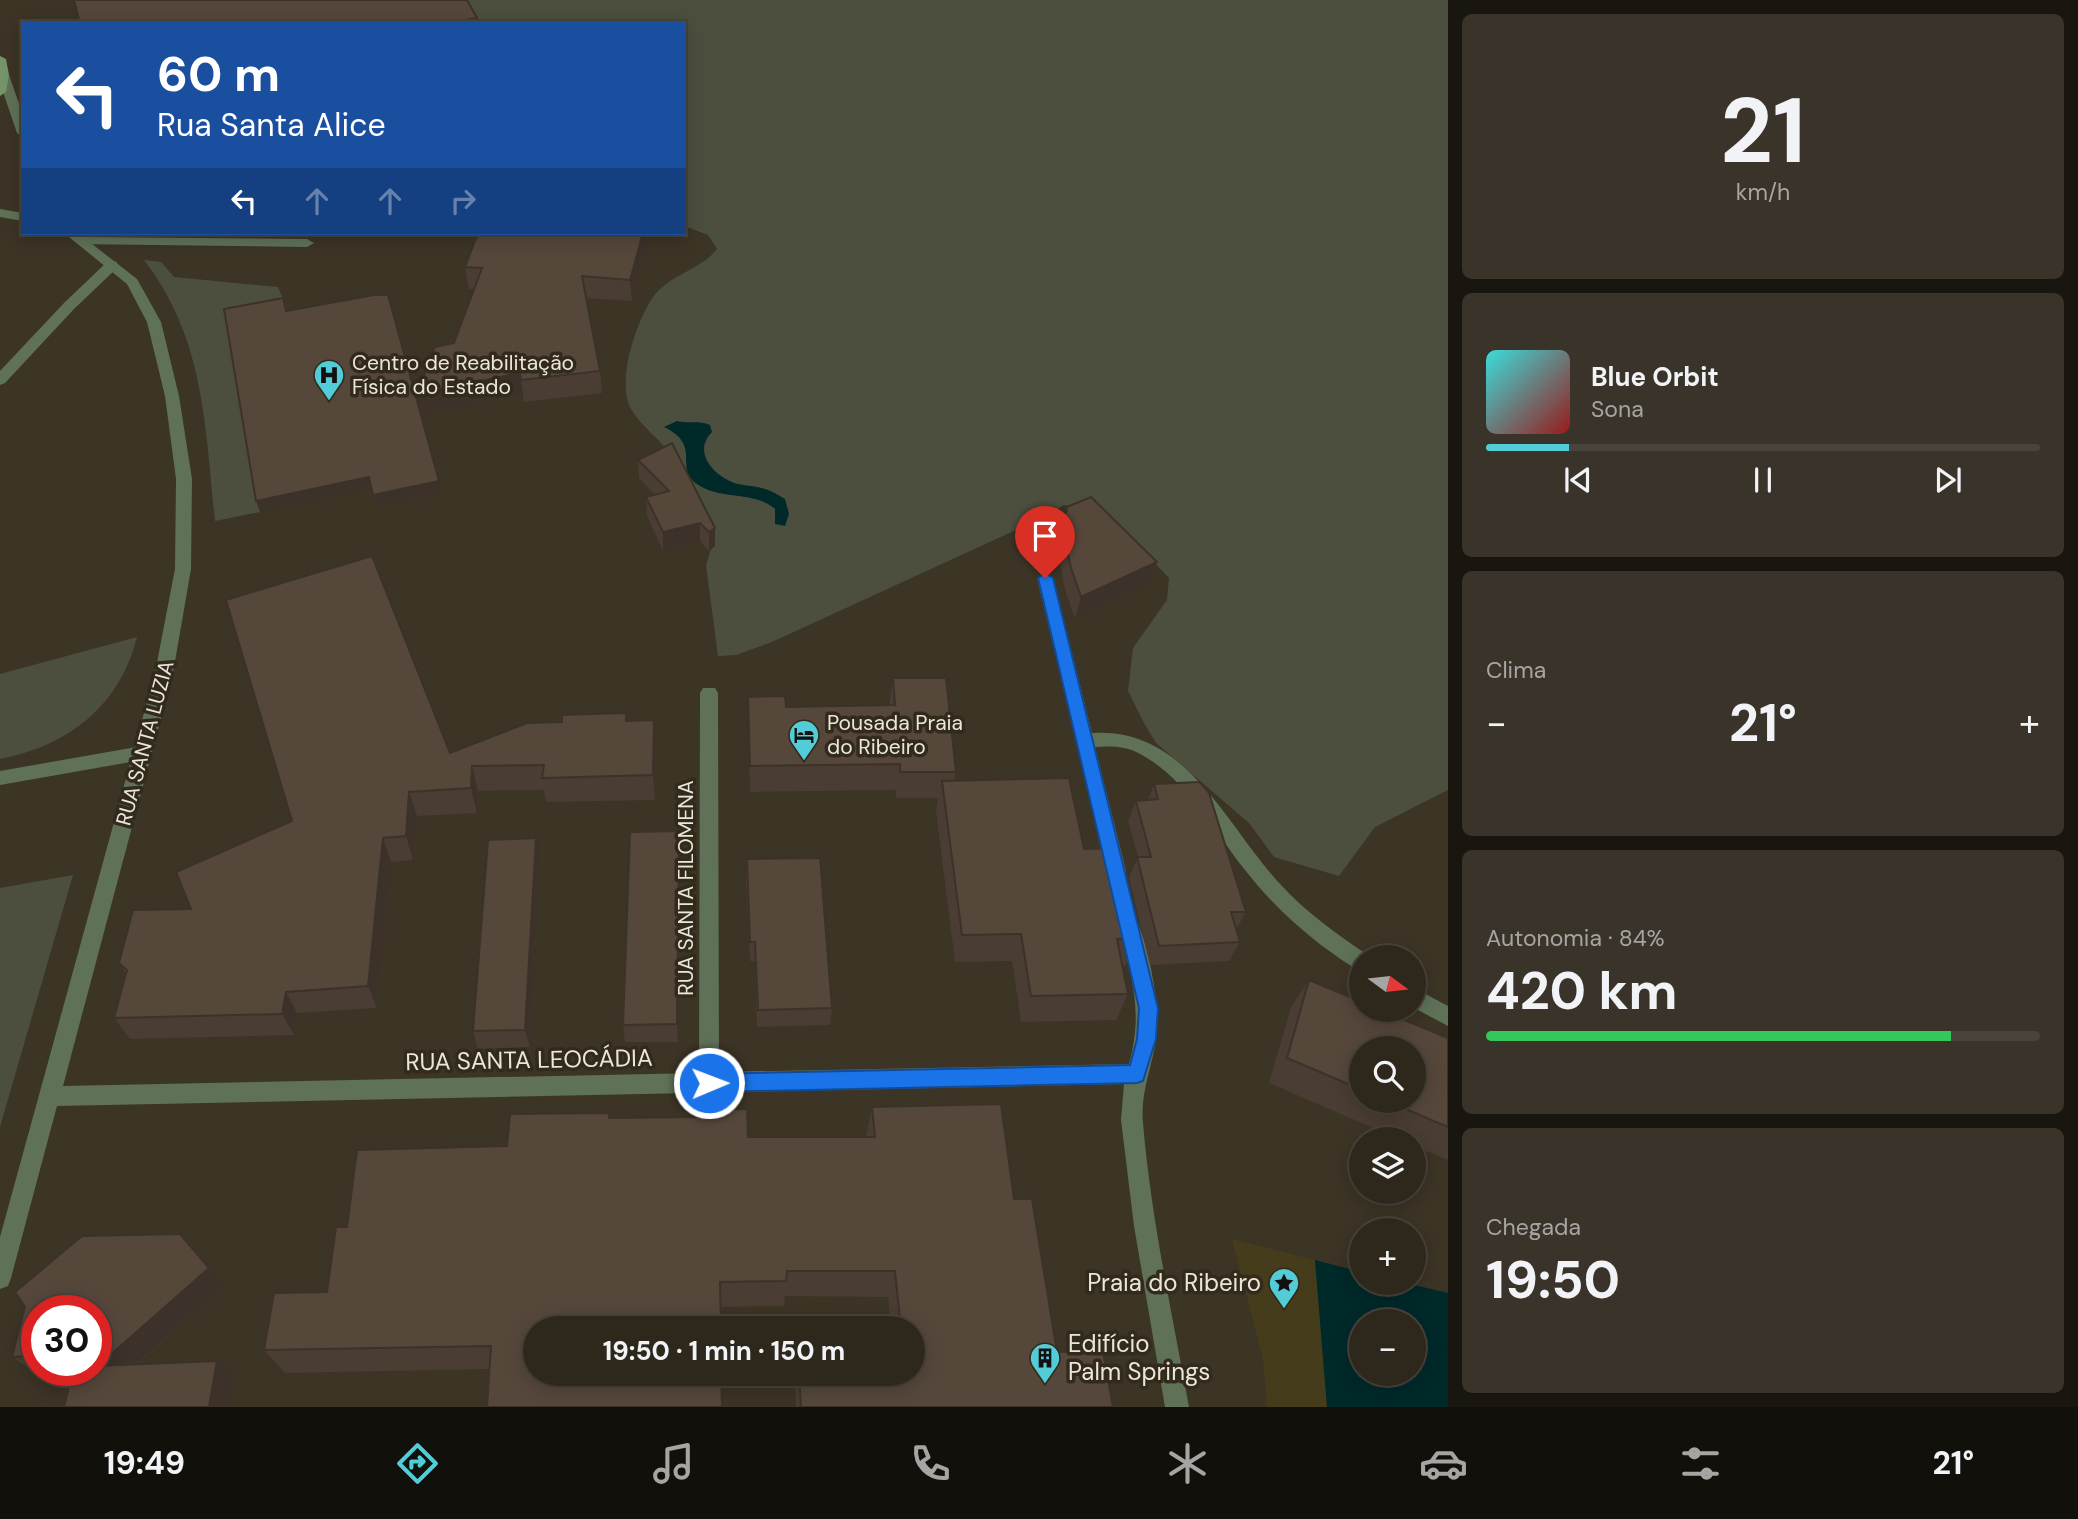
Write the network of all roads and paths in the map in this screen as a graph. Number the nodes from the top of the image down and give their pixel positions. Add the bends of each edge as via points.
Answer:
1 (0, 59) edge
2 (3, 75) junction
3 (0, 92) edge
4 (21, 127) edge
5 (0, 213) edge
6 (21, 217) edge
7 (76, 237) edge
8 (307, 243) dead end
9 (113, 265) junction
10 (0, 380) edge
11 (1045, 578) dead end
12 (709, 693) dead end
13 (1084, 741) junction
14 (142, 753) junction
15 (0, 778) edge
16 (1349, 953) edge
17 (1426, 1004) edge
18 (1448, 1017) edge
19 (1137, 1074) junction
20 (709, 1083) junction
21 (49, 1096) junction
22 (0, 1278) edge
23 (1177, 1407) edge

1 - 2 street
2 - 3 street
2 - 4 street
5 - 6 street
7 - 8 street
7 - 9 street, RUA SANTA LUZIA
9 - 10 street
9 - 14 street, RUA SANTA LUZIA via 132,282 154,322 172,396 184,479 183,569 176,620
11 - 13 street
12 - 20 street, RUA SANTA FILOMENA
13 - 16 street via 1125,741 1151,752 1210,809 1284,902
13 - 19 street via 1148,1008
14 - 15 street
14 - 21 street, RUA SANTA LUZIA
17 - 18 street
19 - 20 street, RUA SANTA LEOCÁDIA
19 - 23 street via 1132,1120 1137,1165
20 - 21 street, RUA SANTA LEOCÁDIA
21 - 22 street, RUA SANTA LUZIA

